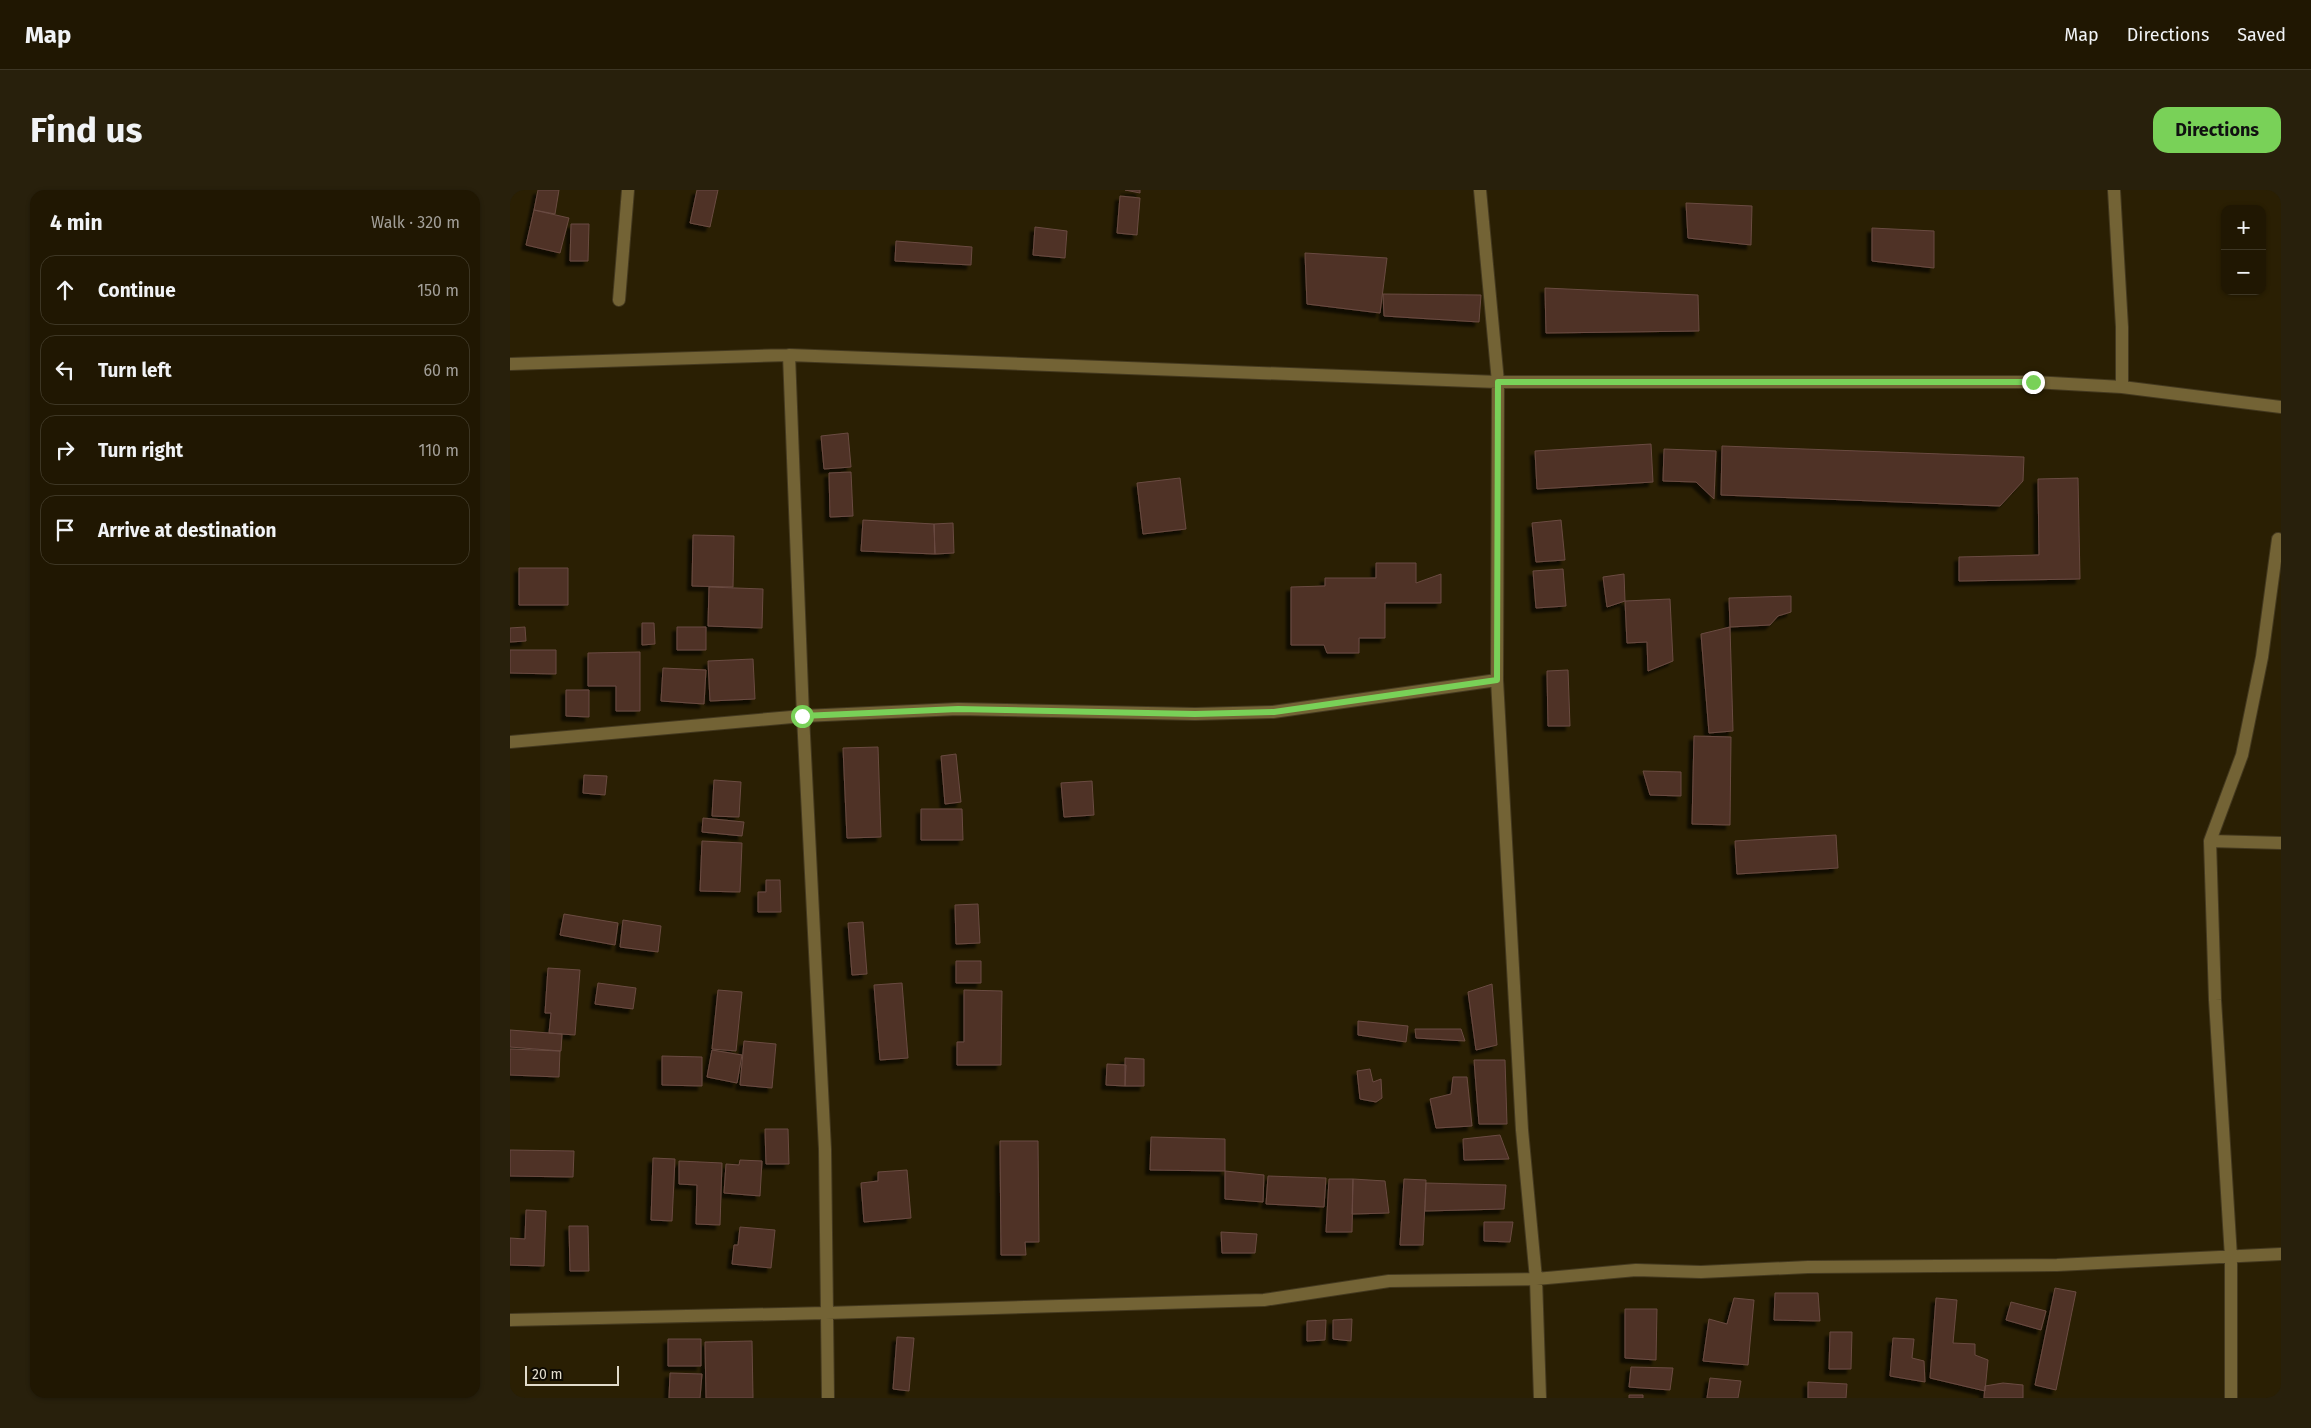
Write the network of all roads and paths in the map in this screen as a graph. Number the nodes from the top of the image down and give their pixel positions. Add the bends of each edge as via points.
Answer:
1 (628, 190) edge
2 (1480, 190) edge
3 (2114, 190) edge
4 (619, 300) dead end
5 (789, 355) junction
6 (510, 364) edge
7 (1498, 382) junction
8 (2122, 387) junction
9 (2281, 407) edge
10 (2278, 538) dead end
11 (1497, 680) junction
12 (802, 716) junction
13 (510, 742) edge
14 (2210, 841) junction
15 (2281, 843) edge
16 (2281, 1254) edge
17 (2231, 1257) junction
18 (1536, 1279) junction
19 (826, 1313) junction
20 (510, 1320) edge
21 (828, 1398) edge
22 (1540, 1398) edge
23 (2231, 1398) edge

1 - 4 street
2 - 7 street
3 - 8 street
5 - 6 street
5 - 7 street
5 - 12 street
7 - 8 street via 2033,382
7 - 11 street
8 - 9 street
10 - 14 street via 2262,657 2242,755
11 - 12 street via 1274,712 1195,714 958,709
11 - 18 street via 1522,1130
12 - 13 street
12 - 19 street via 824,1149
14 - 15 street
14 - 17 street via 2215,1000
16 - 17 street
17 - 18 street via 2057,1265 1808,1267 1701,1272 1636,1270
17 - 23 street
18 - 19 street via 1389,1281 1264,1300
18 - 22 street
19 - 20 street
19 - 21 street

